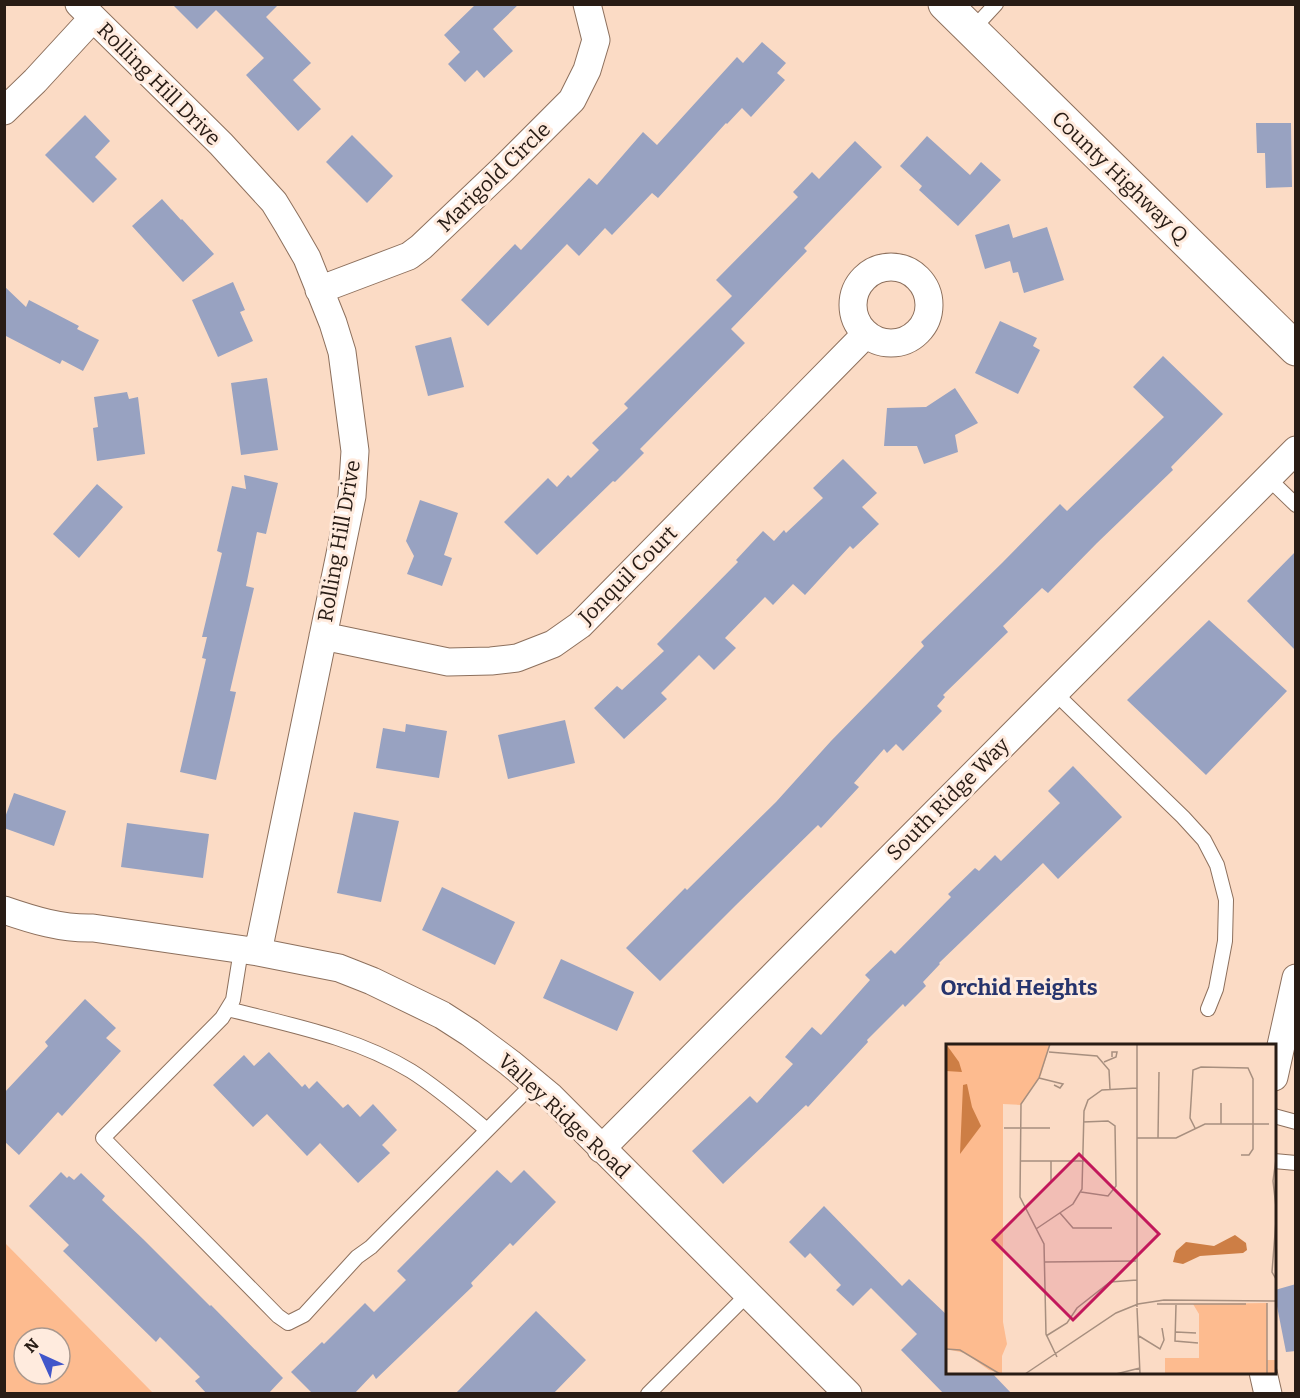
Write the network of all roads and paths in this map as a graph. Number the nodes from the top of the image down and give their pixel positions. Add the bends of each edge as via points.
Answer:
1 (588, 4) edge
2 (945, 4) edge
3 (996, 4) edge
4 (86, 11) edge
5 (971, 31) junction
6 (4, 111) edge
7 (320, 290) junction
8 (866, 334) dead end
9 (1296, 349) edge
10 (1296, 450) edge
11 (1268, 478) junction
12 (1296, 505) edge
13 (323, 636) junction
14 (1054, 692) junction
15 (4, 910) edge
16 (250, 951) junction
17 (1296, 978) edge
18 (228, 1009) junction
19 (1208, 1009) dead end
20 (1276, 1072) edge
21 (534, 1083) junction
22 (1276, 1116) edge
23 (1296, 1122) edge
24 (487, 1130) junction
25 (601, 1149) junction
26 (1276, 1161) edge
27 (1296, 1163) edge
28 (748, 1294) junction
29 (1263, 1374) edge
30 (648, 1394) edge
31 (848, 1394) edge
32 (1268, 1394) edge

1 - 7 street, Marigold Circle via 596,40 572,100 422,247 409,256
2 - 5 main road, County Highway Q
3 - 5 lane
4 - 6 street via 35,81
4 - 7 street, Rolling Hill Drive via 274,202
5 - 9 main road, County Highway Q
7 - 13 street, Rolling Hill Drive via 342,352 355,451 352,496
8 - 13 street, Jonquil Court via 580,625 553,644 517,658 448,662
10 - 11 street, South Ridge Way
11 - 12 lane
11 - 14 street, South Ridge Way
13 - 16 street, Rolling Hill Drive
14 - 19 lane via 1204,840 1226,900 1225,941
14 - 25 street, South Ridge Way
15 - 16 street, Valley Ridge Road via 57,926
16 - 18 lane
16 - 21 street, Valley Ridge Road via 339,968 372,981 471,1033
17 - 20 street
18 - 24 lane via 336,1037 375,1053 444,1093
18 - 24 lane via 103,1138 288,1323 304,1315 357,1257
21 - 24 lane
21 - 25 street, Valley Ridge Road
22 - 23 lane
25 - 28 street, Valley Ridge Road
26 - 27 lane
28 - 30 lane
28 - 31 street, Valley Ridge Road
29 - 32 street

